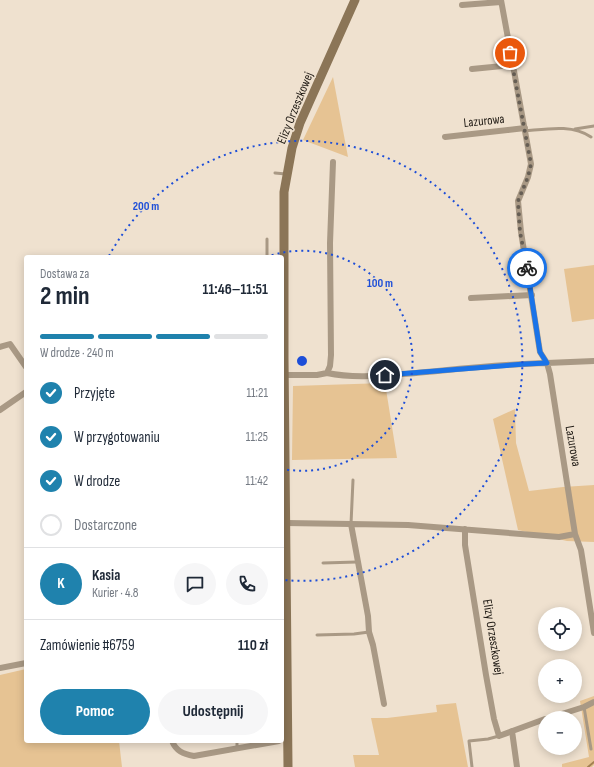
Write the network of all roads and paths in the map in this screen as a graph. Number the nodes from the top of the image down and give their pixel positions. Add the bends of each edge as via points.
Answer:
1 (355, 0) edge
2 (501, 1) edge
3 (462, 5) dead end
4 (513, 65) junction
5 (472, 69) dead end
6 (594, 126) edge
7 (575, 129) junction
8 (525, 130) junction
9 (445, 137) dead end
10 (591, 137) dead end
11 (333, 162) dead end
12 (275, 173) dead end
13 (286, 174) junction
14 (267, 240) dead end
15 (267, 255) edge
16 (283, 255) edge
17 (532, 295) junction
18 (471, 298) dead end
19 (0, 347) edge
20 (594, 361) edge
21 (547, 363) junction
22 (24, 364) edge
23 (327, 373) junction
24 (284, 375) edge
25 (24, 393) edge
26 (0, 410) edge
27 (284, 425) edge
28 (353, 480) dead end
29 (286, 524) junction
30 (351, 524) junction
31 (464, 529) junction
32 (575, 534) junction
33 (359, 562) junction
34 (323, 563) dead end
35 (370, 632) junction
36 (594, 633) edge
37 (318, 635) dead end
38 (24, 663) edge
39 (3, 667) edge
40 (594, 702) edge
41 (384, 704) dead end
42 (584, 707) junction
43 (284, 708) edge
44 (571, 711) edge
45 (538, 722) edge
46 (512, 731) junction
47 (499, 736) junction
48 (173, 743) edge
49 (252, 743) edge
50 (283, 743) edge
51 (237, 744) edge
52 (591, 749) dead end
53 (288, 767) edge
54 (472, 767) edge
55 (517, 767) edge

1 - 13 street, Elizy Orzeszkowej via 300,123
2 - 3 street, Lazurowa
2 - 4 street, Lazurowa
4 - 5 street
4 - 8 street, Lazurowa
6 - 7 lane
7 - 8 lane
7 - 10 lane
8 - 9 street, Lazurowa
8 - 17 street, Lazurowa via 531,164 518,201 520,232
11 - 23 street via 330,243 331,355
12 - 13 lane
13 - 16 street, Elizy Orzeszkowej
14 - 15 lane
17 - 18 street
17 - 21 street, Lazurowa via 540,352
19 - 22 street via 10,344
20 - 21 street
21 - 23 street via 362,376
21 - 32 street, Lazurowa
23 - 24 street
25 - 26 street
27 - 29 street, Elizy Orzeszkowej
28 - 30 lane
29 - 30 street
29 - 43 street, Elizy Orzeszkowej
30 - 31 street
30 - 33 street
31 - 32 street via 559,538
31 - 47 street, Elizy Orzeszkowej via 485,668
32 - 36 street
33 - 34 lane
33 - 35 street
35 - 37 lane
35 - 41 street
38 - 39 street
40 - 42 street
42 - 44 street
42 - 52 lane
45 - 46 street
46 - 47 street
46 - 55 street
47 - 54 lane via 469,741
48 - 51 street via 178,750 194,756
49 - 51 street
50 - 53 street, Elizy Orzeszkowej

